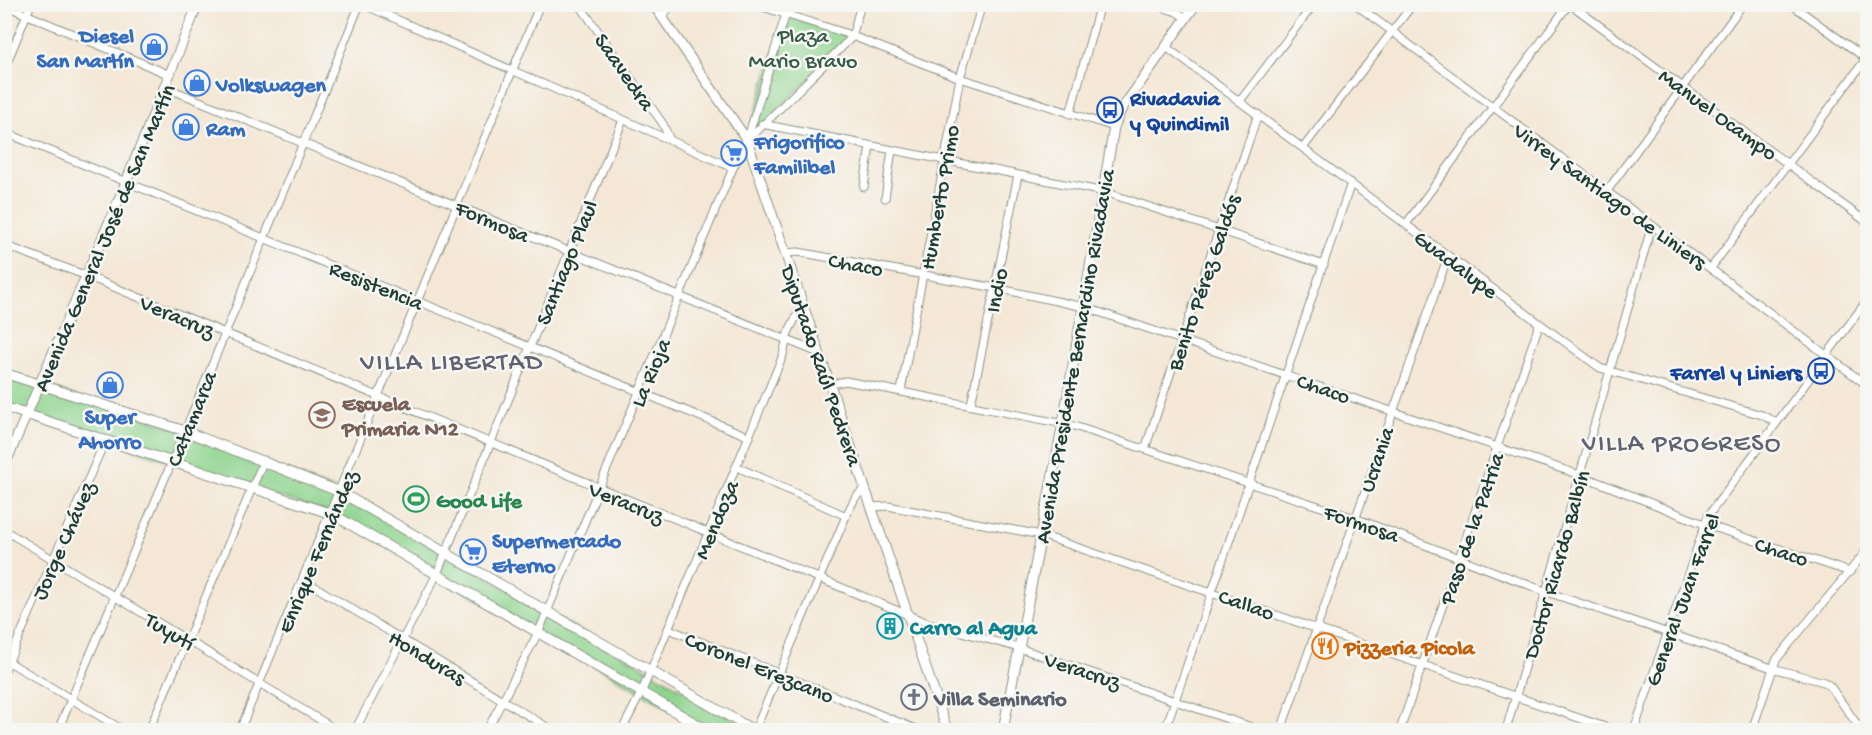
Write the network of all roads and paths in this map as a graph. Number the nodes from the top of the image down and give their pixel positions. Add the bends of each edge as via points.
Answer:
1 (31, 4) edge
2 (198, 4) edge
3 (361, 4) edge
4 (540, 4) edge
5 (579, 4) edge
6 (653, 4) edge
7 (672, 4) edge
8 (753, 4) edge
9 (789, 4) edge
10 (861, 4) edge
11 (982, 4) edge
12 (1100, 4) edge
13 (1152, 4) edge
14 (1196, 4) edge
15 (1314, 4) edge
16 (1355, 4) edge
17 (1413, 4) edge
18 (1569, 4) edge
19 (1743, 4) edge
20 (1791, 4) edge
21 (4, 5) edge
22 (786, 14) junction
23 (27, 15) junction
24 (662, 17) junction
25 (1186, 18) junction
26 (1391, 33) junction
27 (852, 37) junction
28 (1166, 47) junction
29 (1867, 58) edge
30 (4, 70) edge
31 (513, 70) junction
32 (170, 75) junction
33 (960, 78) junction
34 (1683, 86) junction
35 (165, 87) junction
36 (1239, 101) junction
37 (1491, 107) junction
38 (1070, 114) junction
39 (1258, 114) junction
40 (623, 120) junction
41 (762, 124) junction
42 (1114, 127) junction
43 (4, 132) edge
44 (670, 140) junction
45 (747, 140) junction
46 (304, 142) junction
47 (870, 146) junction
48 (1303, 148) junction
49 (892, 150) junction
50 (943, 161) junction
51 (1787, 164) junction
52 (733, 168) junction
53 (1018, 175) junction
54 (126, 182) junction
55 (1351, 183) junction
56 (864, 187) dead end
57 (1607, 191) junction
58 (1105, 192) junction
59 (885, 198) dead end
60 (457, 204) junction
61 (1868, 223) edge
62 (1406, 224) junction
63 (1652, 225) junction
64 (1220, 230) junction
65 (264, 238) junction
66 (4, 245) edge
67 (569, 252) junction
68 (785, 253) junction
69 (1448, 256) junction
70 (1324, 265) junction
71 (1711, 268) junction
72 (924, 275) junction
73 (87, 276) junction
74 (996, 288) junction
75 (681, 296) junction
76 (1868, 298) edge
77 (418, 301) junction
78 (802, 305) junction
79 (1084, 307) junction
80 (1539, 325) junction
81 (224, 334) junction
82 (1183, 338) junction
83 (786, 341) junction
84 (530, 348) junction
85 (819, 353) junction
86 (1826, 353) junction
87 (4, 373) edge
88 (1611, 373) junction
89 (1287, 374) junction
90 (831, 384) junction
91 (41, 386) junction
92 (1868, 386) edge
93 (901, 391) junction
94 (640, 393) junction
95 (379, 397) junction
96 (971, 404) junction
97 (4, 407) edge
98 (1392, 411) junction
99 (27, 415) junction
100 (1776, 422) junction
101 (1063, 423) junction
102 (185, 430) junction
103 (750, 436) junction
104 (105, 441) junction
105 (490, 444) junction
106 (1498, 447) junction
107 (1145, 448) junction
108 (264, 460) junction
109 (172, 462) junction
110 (4, 467) edge
111 (737, 467) junction
112 (1580, 475) junction
113 (1250, 485) junction
114 (252, 488) junction
115 (865, 488) junction
116 (598, 489) junction
117 (340, 492) junction
118 (872, 507) junction
119 (332, 514) junction
120 (846, 516) junction
121 (1355, 518) junction
122 (1704, 524) junction
123 (4, 530) edge
124 (707, 534) junction
125 (1041, 535) junction
126 (1868, 549) edge
127 (446, 552) junction
128 (1461, 557) junction
129 (53, 559) junction
130 (1850, 572) junction
131 (437, 574) junction
132 (819, 579) junction
133 (304, 580) junction
134 (1212, 592) junction
135 (1547, 592) junction
136 (115, 597) junction
137 (546, 609) junction
138 (909, 616) junction
139 (1318, 628) junction
140 (669, 629) junction
141 (539, 631) junction
142 (1667, 632) junction
143 (187, 640) junction
144 (402, 640) junction
145 (1019, 648) junction
146 (7, 661) edge
147 (1422, 665) junction
148 (1772, 668) junction
149 (650, 670) junction
150 (4, 672) edge
151 (781, 675) junction
152 (260, 683) junction
153 (642, 692) junction
154 (1516, 697) junction
155 (71, 700) junction
156 (503, 700) junction
157 (1176, 700) junction
158 (58, 730) edge
159 (123, 730) edge
160 (148, 730) edge
161 (240, 730) edge
162 (338, 730) edge
163 (355, 730) edge
164 (487, 730) edge
165 (552, 730) edge
166 (622, 730) edge
167 (707, 730) edge
168 (754, 730) edge
169 (918, 730) edge
170 (947, 730) edge
171 (1003, 730) edge
172 (1166, 730) edge
173 (1260, 730) edge
174 (1281, 730) edge
175 (1400, 730) edge
176 (1506, 730) edge
177 (1614, 730) edge
178 (1634, 730) edge
179 (1752, 730) edge
180 (1861, 730) edge

1 - 23 street
2 - 32 main road, Avenida General José de San Martín
3 - 31 street
3 - 46 street, Catamarca
4 - 31 street, Enrique Fernández
5 - 44 street, Saavedra via 663,124
6 - 24 main road, Diputado Raúl Pedrera
7 - 24 street
8 - 22 street
9 - 22 street, La Rioja
10 - 27 street
11 - 33 street, Humberto Primo
12 - 38 street
13 - 25 street
14 - 25 main road, Avenida Presidente Bernardino Rivadavia
15 - 36 street
16 - 26 street, Virrey Santiago de Liniers
17 - 26 street
18 - 34 street, Manuel Ocampo
18 - 37 street
19 - 34 street
20 - 29 street
21 - 23 street
22 - 27 street
22 - 45 street, La Rioja
23 - 30 street
23 - 32 street
24 - 45 main road, Diputado Raúl Pedrera
25 - 28 main road, Avenida Presidente Bernardino Rivadavia
26 - 37 street, Virrey Santiago de Liniers
26 - 48 street
27 - 33 street
27 - 41 street
28 - 36 street, Guadalupe
28 - 42 main road, Avenida Presidente Bernardino Rivadavia via 1121,110
29 - 51 street
31 - 40 street
31 - 60 street, Enrique Fernández
32 - 35 main road, Avenida General José de San Martín
33 - 38 street
33 - 50 street, Humberto Primo
34 - 51 street, Manuel Ocampo
34 - 57 street
35 - 46 street, Formosa
35 - 54 main road, Avenida General José de San Martín
36 - 39 street, Guadalupe
37 - 57 street, Virrey Santiago de Liniers
37 - 62 street
38 - 42 street
39 - 48 street, Guadalupe
39 - 64 street, Benito Pérez Galdós
40 - 44 street
40 - 67 street, Santiago Plaul
41 - 45 street
41 - 47 street
42 - 58 main road, Avenida Presidente Bernardino Rivadavia
43 - 54 street, Resistencia
44 - 52 street
45 - 52 street, La Rioja
45 - 68 main road, Diputado Raúl Pedrera
46 - 60 street, Formosa
46 - 65 street, Catamarca
47 - 49 street
47 - 56 street
48 - 55 street, Guadalupe
49 - 50 street
49 - 59 street
50 - 53 street
50 - 72 street, Humberto Primo
51 - 61 street, Manuel Ocampo
51 - 71 street
52 - 75 street, La Rioja
53 - 58 street
53 - 74 street, Indio
54 - 65 street, Resistencia
54 - 73 main road, Avenida General José de San Martín
55 - 62 street, Guadalupe
55 - 70 street
57 - 63 street, Virrey Santiago de Liniers
58 - 64 street
58 - 79 main road, Avenida Presidente Bernardino Rivadavia
60 - 67 street, Formosa
60 - 77 street, Enrique Fernández
62 - 69 street, Guadalupe
63 - 71 street, Virrey Santiago de Liniers
63 - 88 street, Doctor Ricardo Balbín
64 - 70 street
64 - 82 street, Benito Pérez Galdós
65 - 77 street, Resistencia
65 - 81 street, Catamarca
66 - 73 street, Veracruz
67 - 75 street, Formosa
67 - 84 street, Santiago Plaul
68 - 72 street, Chaco via 798,252
68 - 78 main road, Diputado Raúl Pedrera
69 - 80 street, Guadalupe
69 - 98 street, Ucrania
70 - 89 street
71 - 86 street, Virrey Santiago de Liniers
72 - 74 street, Chaco
72 - 93 street, Humberto Primo
73 - 81 street, Veracruz
73 - 91 main road, Avenida General José de San Martín
74 - 79 street, Chaco
74 - 96 street, Indio
75 - 83 street, Formosa
75 - 94 street, La Rioja
76 - 86 street, General Juan Farrel
77 - 84 street, Resistencia
77 - 95 street, Enrique Fernández
78 - 83 street, Mendoza
78 - 85 main road, Diputado Raúl Pedrera
79 - 82 street, Chaco
79 - 101 main road, Avenida Presidente Bernardino Rivadavia
80 - 88 street, Guadalupe
80 - 106 street, Paso de la Patria
81 - 95 street, Veracruz
81 - 102 street, Catamarca
82 - 89 street, Chaco
82 - 107 street, Benito Pérez Galdós
83 - 85 street, Formosa
83 - 103 street, Mendoza
84 - 94 street, Resistencia
84 - 105 street, Santiago Plaul
85 - 90 main road, Diputado Raúl Pedrera
86 - 92 street, Virrey Santiago de Liniers
86 - 100 street, General Juan Farrel
87 - 91 main road
88 - 100 street, Guadalupe
88 - 112 street, Doctor Ricardo Balbín
89 - 98 street, Chaco
89 - 113 street
90 - 93 street, Formosa via 846,381
90 - 115 main road, Diputado Raúl Pedrera
91 - 99 main road, Avenida General José de San Martín
91 - 102 main road
93 - 96 street, Formosa
94 - 103 street, Resistencia
94 - 116 street, La Rioja
95 - 105 street, Veracruz
95 - 117 street, Enrique Fernández
96 - 101 street, Formosa
97 - 99 main road
98 - 106 street, Chaco
98 - 121 street, Ucrania
99 - 104 main road
99 - 110 main road, Avenida General José de San Martín
100 - 122 street, General Juan Farrel
101 - 107 street, Formosa
101 - 125 main road, Avenida Presidente Bernardino Rivadavia
102 - 108 main road
102 - 109 street, Catamarca
103 - 111 street, Mendoza
104 - 109 main road
104 - 129 street, Jorge Chávez
105 - 116 street, Veracruz
105 - 127 street, Santiago Plaul
106 - 112 street, Chaco
106 - 128 street, Paso de la Patria
107 - 113 street, Formosa
108 - 114 street
108 - 117 main road
109 - 114 main road
109 - 136 street, Catamarca
111 - 120 street
111 - 124 street, Mendoza
112 - 122 street, Chaco
112 - 135 street, Doctor Ricardo Balbín
113 - 121 street, Formosa
113 - 134 street
114 - 119 main road
114 - 143 street
115 - 118 main road, Diputado Raúl Pedrera
115 - 120 street
116 - 124 street, Veracruz
116 - 137 street, La Rioja
117 - 119 street, Enrique Fernández
117 - 127 main road
118 - 125 street, Callao via 888,506
118 - 138 main road, Diputado Raúl Pedrera
119 - 131 main road
119 - 133 street, Enrique Fernández
120 - 132 street
121 - 128 street, Formosa
121 - 139 street, Ucrania
122 - 130 street, Chaco
122 - 142 street, General Juan Farrel
123 - 129 street, Tuyutí
124 - 132 street, Veracruz
124 - 140 street, Mendoza
125 - 134 street, Callao
125 - 145 main road, Avenida Presidente Bernardino Rivadavia
126 - 130 street
127 - 131 street, Santiago Plaul
127 - 137 main road
128 - 135 street, Formosa
128 - 147 street, Paso de la Patria
129 - 136 street, Tuyutí
129 - 146 street, Jorge Chávez
130 - 148 street
131 - 141 main road
131 - 144 street, Santiago Plaul
132 - 138 street, Veracruz
132 - 151 street
133 - 144 street, Honduras
133 - 152 street, Enrique Fernández
134 - 139 street, Callao
134 - 157 street
135 - 142 street, Formosa
135 - 154 street, Doctor Ricardo Balbín
136 - 143 street, Tuyutí
136 - 155 street, Catamarca
137 - 141 street, La Rioja
137 - 149 main road
138 - 145 street, Veracruz
138 - 170 main road, Diputado Raúl Pedrera
139 - 147 street, Callao
139 - 174 street, Ucrania
140 - 149 street, Mendoza
140 - 151 street, Coronel Erezcano
141 - 153 main road
141 - 156 street, La Rioja
142 - 148 street, Formosa
142 - 178 street, General Juan Farrel
143 - 152 street, Tuyutí
143 - 160 street
144 - 156 street, Honduras
144 - 163 street, Santiago Plaul
145 - 157 street, Veracruz
145 - 171 main road, Avenida Presidente Bernardino Rivadavia
146 - 150 street, Jorge Chávez
146 - 155 street
147 - 154 street, Callao
147 - 175 street, Paso de la Patria
148 - 179 street
148 - 180 street, Formosa via 1828,684
149 - 153 street, Mendoza
149 - 168 main road
151 - 168 street
151 - 169 street, Coronel Erezcano
152 - 161 street, Enrique Fernández
152 - 162 street, Tuyutí
153 - 166 street, Mendoza
153 - 167 main road
154 - 176 street, Doctor Ricardo Balbín
154 - 177 street, Callao
155 - 158 street, Catamarca
155 - 159 street
156 - 164 street, La Rioja
156 - 165 street, Honduras
157 - 172 street
157 - 173 street, Veracruz

